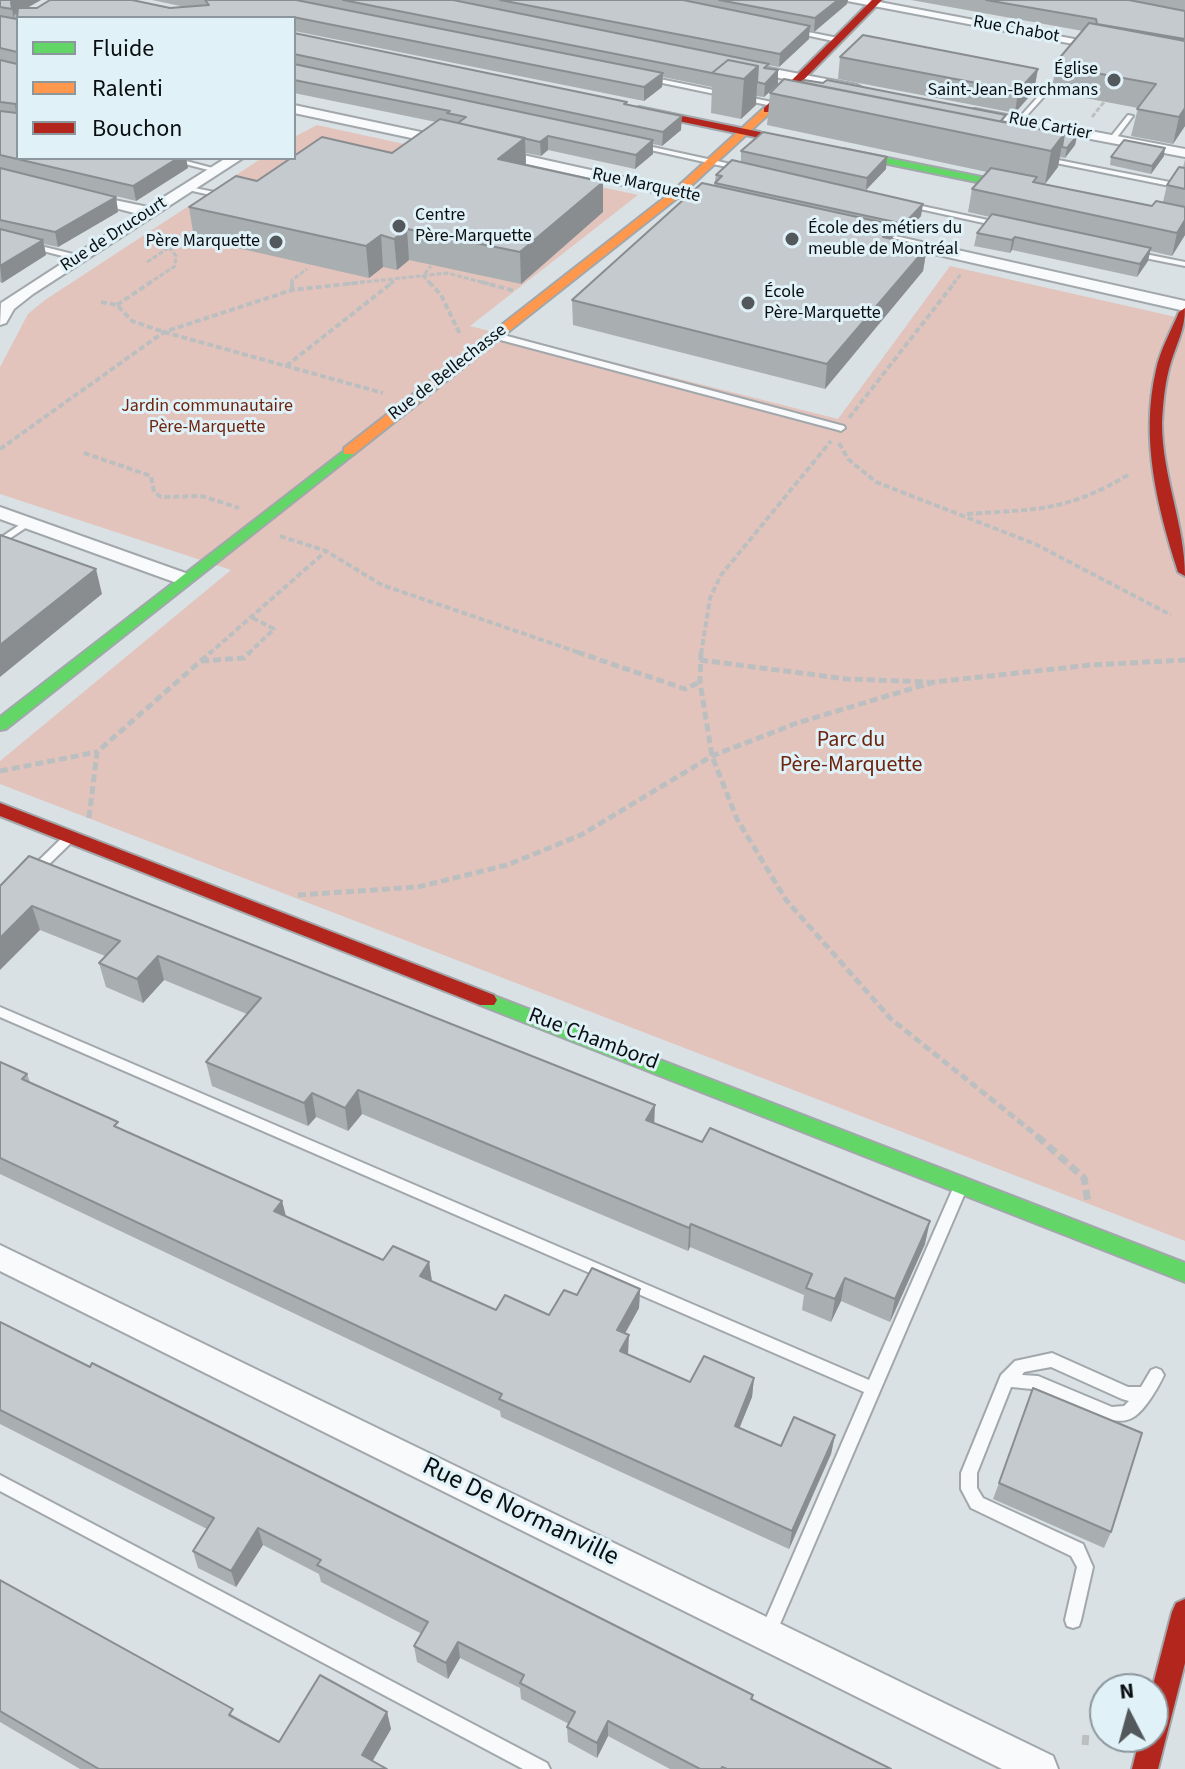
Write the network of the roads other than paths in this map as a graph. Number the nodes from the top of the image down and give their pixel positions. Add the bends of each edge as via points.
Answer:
1 (848, 0) edge
2 (875, 2) edge
3 (789, 30) edge
4 (838, 40) junction
5 (1127, 50) edge
6 (737, 66) edge
7 (646, 78) edge
8 (800, 78) junction
9 (865, 91) edge
10 (1046, 91) dead end
11 (614, 104) edge
12 (781, 106) junction
13 (296, 109) edge
14 (956, 109) edge
15 (311, 112) junction
16 (1130, 116) dead end
17 (296, 121) edge
18 (1019, 121) junction
19 (745, 132) junction
20 (773, 138) edge
21 (1113, 139) junction
22 (629, 143) edge
23 (829, 149) edge
24 (1185, 153) edge
25 (1032, 156) edge
26 (174, 160) edge
27 (233, 160) edge
28 (713, 162) junction
29 (216, 170) junction
30 (749, 170) edge
31 (1185, 187) edge
32 (188, 188) junction
33 (75, 193) edge
34 (677, 193) junction
35 (1044, 193) edge
36 (229, 197) edge
37 (713, 201) edge
38 (897, 202) edge
39 (149, 212) junction
40 (1011, 227) edge
41 (877, 237) edge
42 (0, 238) edge
43 (1119, 250) edge
44 (78, 258) junction
45 (1185, 264) edge
46 (1185, 306) edge
47 (2, 310) edge
48 (1185, 312) edge
49 (496, 336) junction
50 (841, 428) road end
51 (0, 513) edge
52 (27, 523) junction
53 (0, 542) edge
54 (1185, 572) edge
55 (184, 579) junction
56 (0, 725) edge
57 (0, 809) edge
58 (71, 836) junction
59 (21, 885) edge
60 (0, 1012) edge
61 (962, 1185) junction
62 (0, 1257) edge
63 (1185, 1273) edge
64 (1156, 1375) dead end
65 (1006, 1380) junction
66 (874, 1389) junction
67 (1145, 1394) junction
68 (0, 1483) edge
69 (1185, 1612) edge
70 (1073, 1620) dead end
71 (767, 1635) junction
72 (541, 1769) edge
73 (1040, 1769) edge
74 (1145, 1769) edge

1 - 2 street, Rue Chabot
2 - 4 street, Rue de Bellechasse
2 - 5 street, Rue Chabot
3 - 4 lane
4 - 8 street, Rue de Bellechasse
6 - 8 street
7 - 12 lane
8 - 9 street
8 - 12 street, Rue de Bellechasse
10 - 18 lane
11 - 19 street
12 - 19 street, Rue de Bellechasse
13 - 15 street, Rue Marquette
14 - 18 street, Rue Cartier
15 - 17 street
15 - 34 street, Rue Marquette
16 - 21 lane
18 - 21 street, Rue Cartier
19 - 20 street
19 - 28 street, Rue de Bellechasse
21 - 24 street, Rue Cartier
22 - 28 lane
23 - 35 street
25 - 31 lane
26 - 29 lane
27 - 29 street, Rue de Drucourt
28 - 30 lane
28 - 34 street, Rue de Bellechasse
29 - 32 street, Rue de Drucourt
32 - 36 lane
32 - 39 street, Rue de Drucourt
33 - 39 street
34 - 37 street, Rue Marquette
34 - 49 street, Rue de Bellechasse
38 - 40 lane
39 - 44 street, Rue de Drucourt
41 - 46 street
42 - 44 lane
43 - 45 lane
44 - 47 street, Rue de Drucourt
48 - 54 street via 1162,370 1155,418 1156,460
49 - 50 lane
49 - 55 street, Rue de Bellechasse
51 - 52 street
52 - 53 lane
52 - 55 street
55 - 56 street, Rue de Bellechasse
57 - 58 street, Rue Chambord
58 - 59 lane
58 - 61 street, Rue Chambord
60 - 66 lane
61 - 63 street, Rue Chambord
61 - 66 lane
62 - 71 street, Rue De Normanville
64 - 67 lane
65 - 67 lane via 1020,1366 1052,1360 1127,1394
65 - 67 lane via 1038,1383 1112,1414 1128,1413
65 - 70 lane via 969,1473 969,1489 977,1503 1077,1550 1085,1567
66 - 71 lane
68 - 72 lane
69 - 74 street
71 - 73 street, Rue De Normanville

